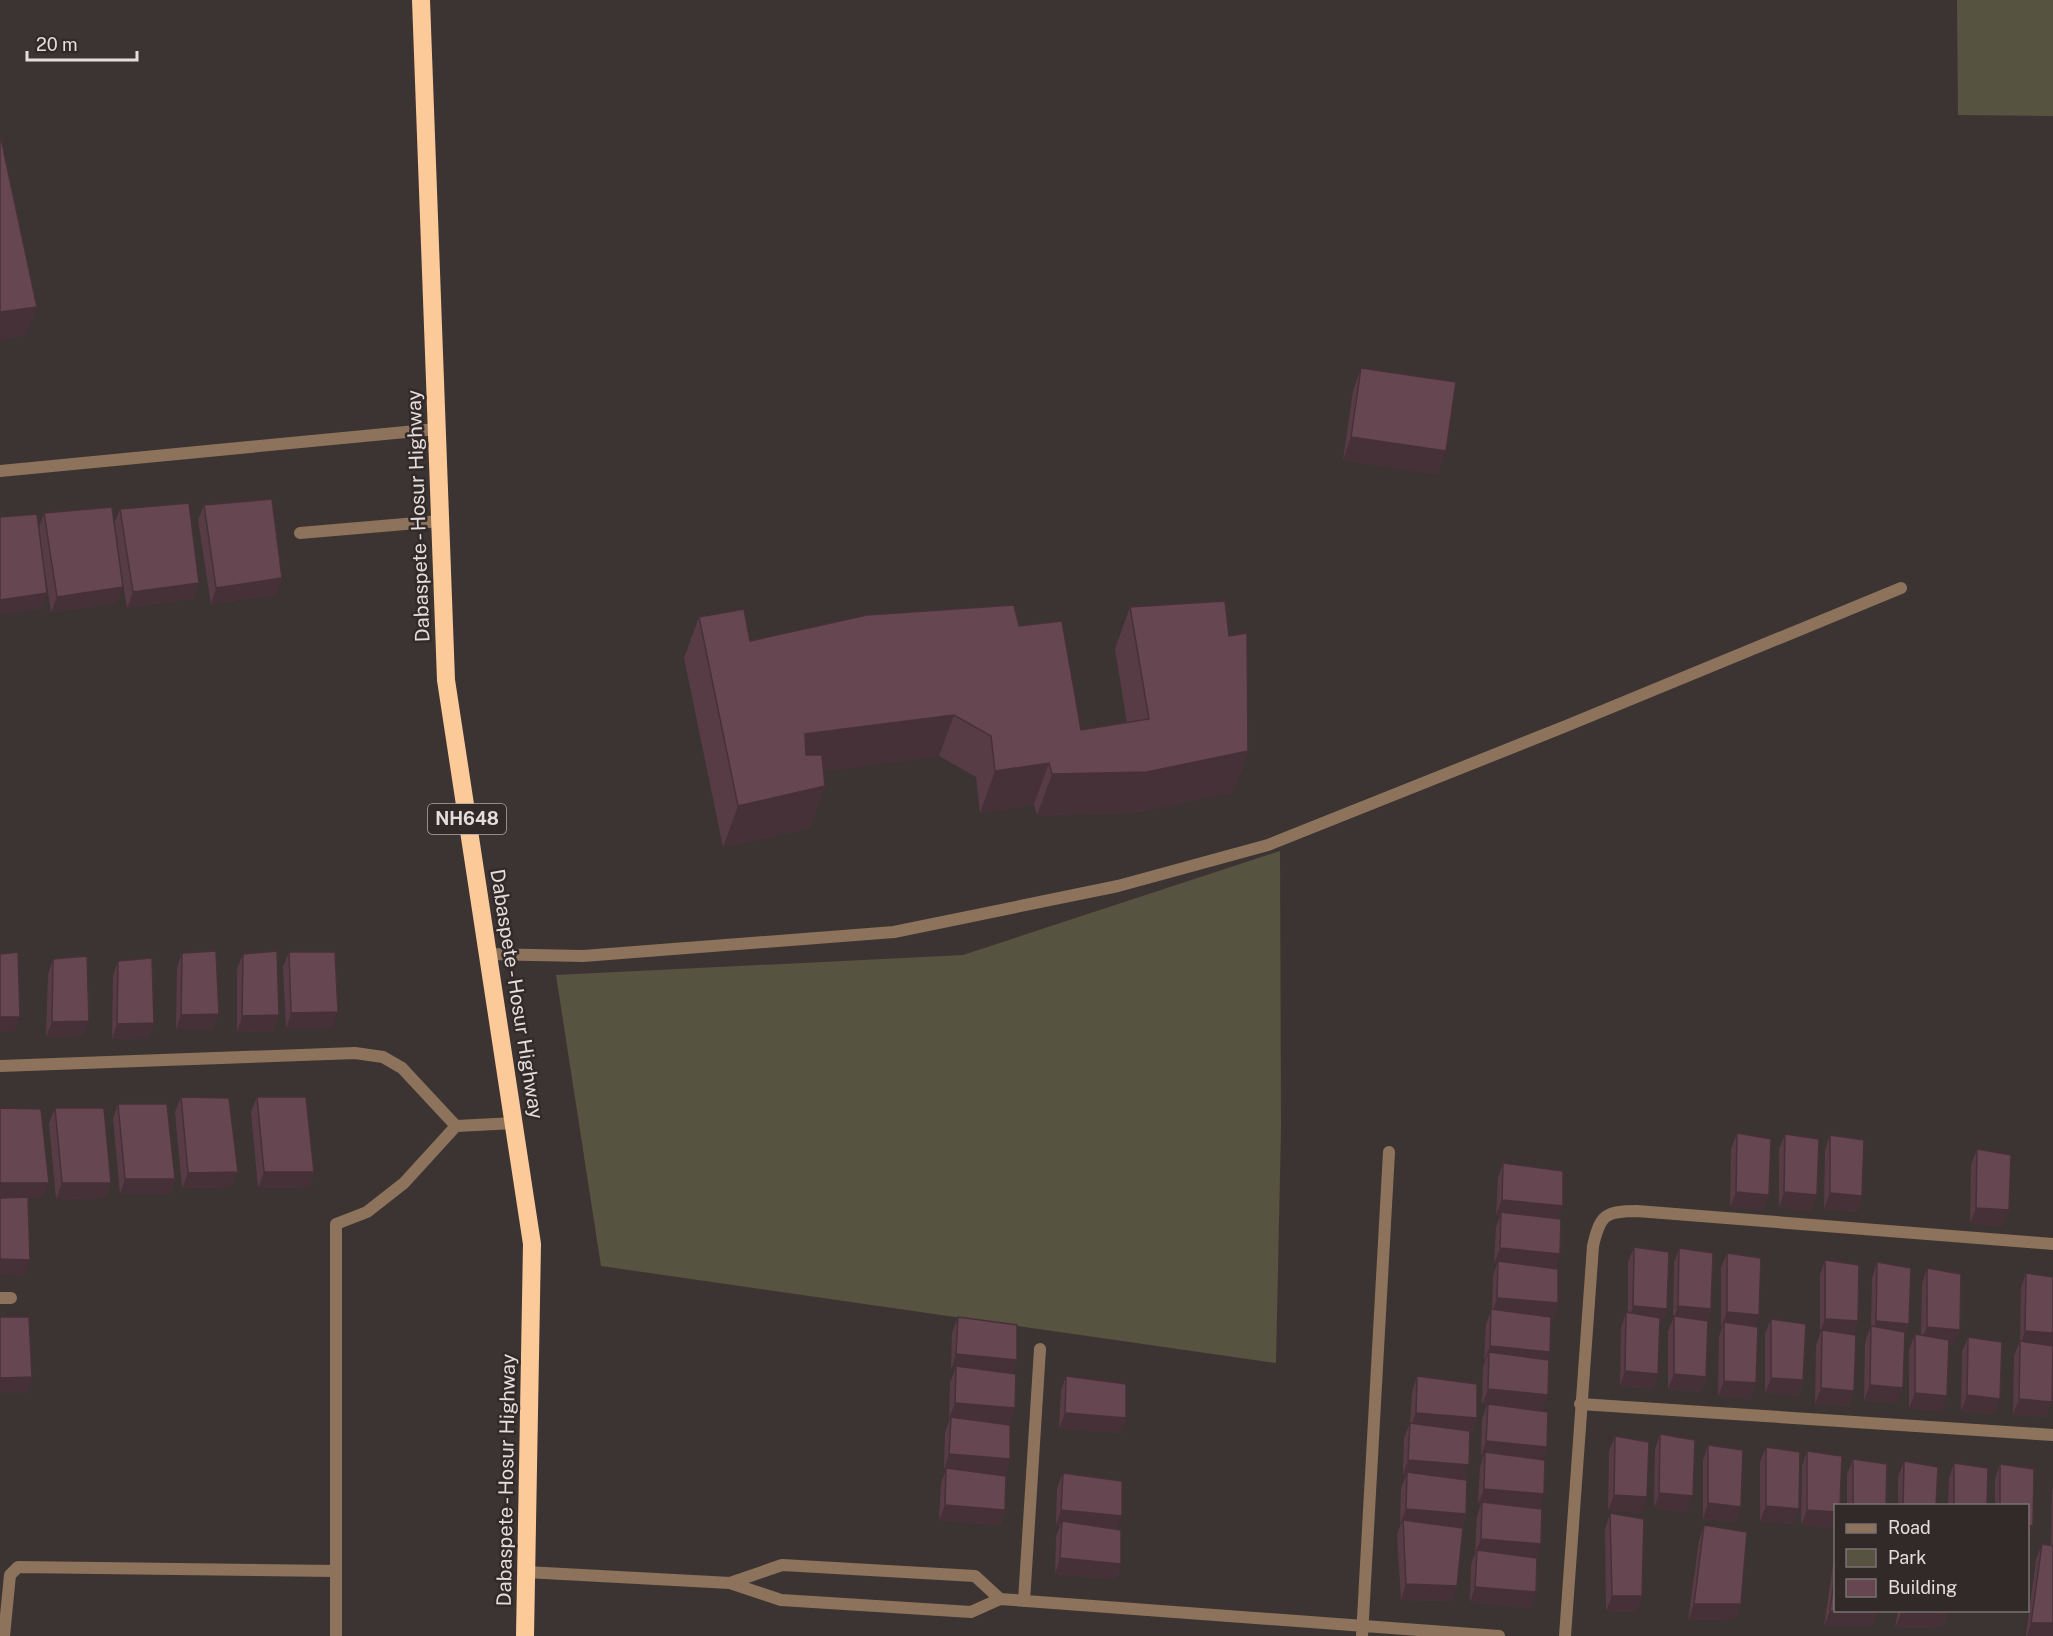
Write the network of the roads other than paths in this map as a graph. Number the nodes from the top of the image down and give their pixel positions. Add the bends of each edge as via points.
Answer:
1 (421, 0) edge
2 (437, 429) junction
3 (0, 471) edge
4 (440, 521) junction
5 (300, 533) dead end
6 (1901, 588) dead end
7 (488, 954) junction
8 (0, 1066) edge
9 (514, 1123) junction
10 (456, 1126) junction
11 (1389, 1152) dead end
12 (2053, 1244) edge
13 (1040, 1348) dead end
14 (1580, 1404) junction
15 (2053, 1435) edge
16 (336, 1571) junction
17 (526, 1572) junction
18 (730, 1583) junction
19 (1000, 1599) junction
20 (1024, 1601) junction
21 (1363, 1631) edge
22 (4, 1636) edge
23 (336, 1636) edge
24 (525, 1636) edge
25 (1499, 1636) edge
26 (1565, 1636) edge

1 - 2 highway, Dabaspete - Hosur Highway / NH648
2 - 3 street
2 - 4 highway, Dabaspete - Hosur Highway / NH648
4 - 5 street
4 - 7 highway, Dabaspete - Hosur Highway / NH648 via 446,680
6 - 7 street via 1268,844 1118,886 894,932 583,956
7 - 9 highway, Dabaspete - Hosur Highway / NH648
8 - 10 street via 356,1053 383,1057 402,1068
9 - 10 street
9 - 17 highway, Dabaspete - Hosur Highway / NH648 via 532,1244
10 - 16 street via 404,1183 367,1212 336,1224
11 - 21 street
12 - 14 street via 1613,1211 1598,1222 1593,1246
13 - 20 street
14 - 15 street
14 - 26 street
16 - 22 street via 18,1567 10,1575
16 - 23 street
17 - 18 street
17 - 24 highway, Dabaspete - Hosur Highway / NH648
18 - 19 street via 781,1600 971,1612
18 - 19 street via 782,1565 975,1576
19 - 20 street
20 - 21 street
21 - 25 street

